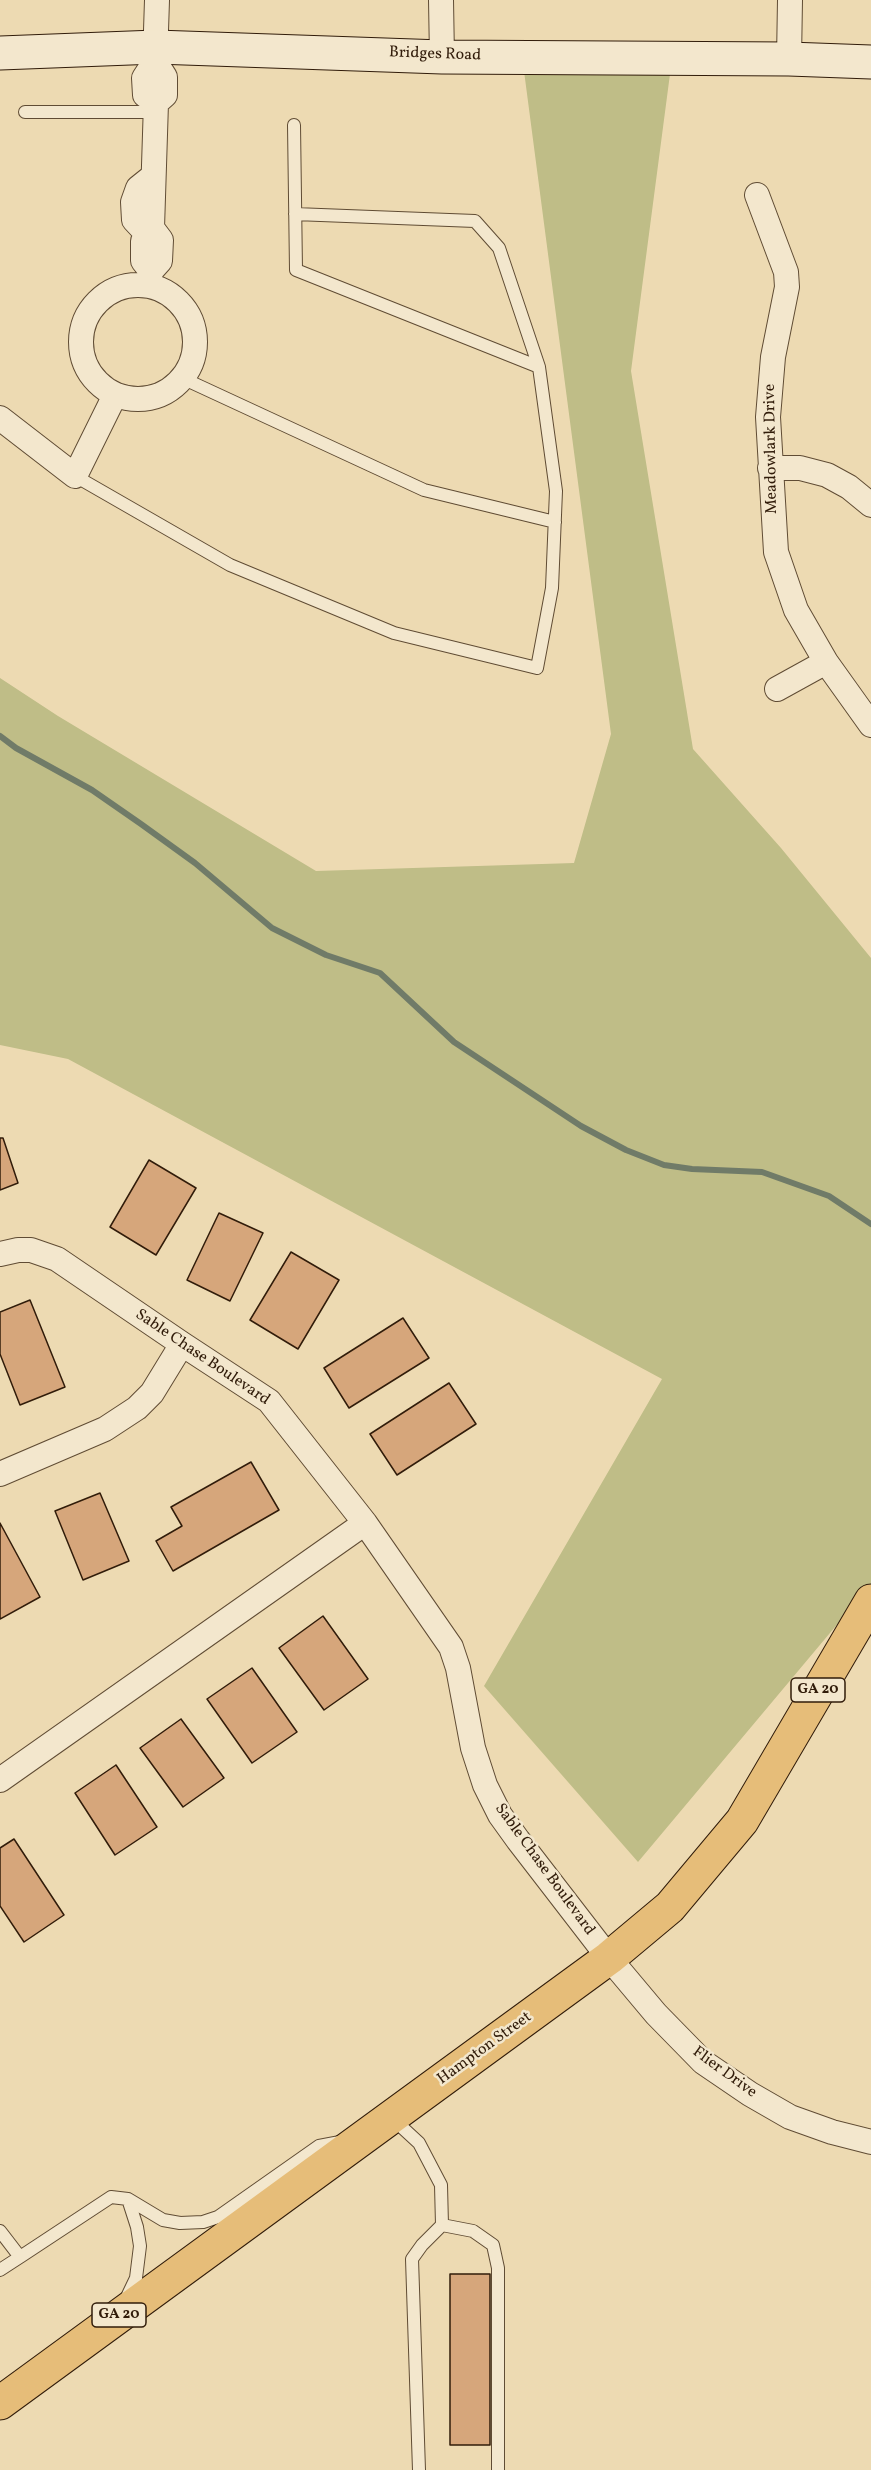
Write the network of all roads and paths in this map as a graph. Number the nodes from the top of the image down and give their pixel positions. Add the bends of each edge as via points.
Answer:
1 (157, 0) edge
2 (441, 0) edge
3 (790, 0) edge
4 (0, 53) edge
5 (156, 54) junction
6 (442, 57) junction
7 (789, 58) junction
8 (871, 62) edge
9 (155, 107) junction
10 (25, 112) dead end
11 (294, 125) dead end
12 (757, 195) dead end
13 (295, 214) junction
14 (150, 278) junction
15 (539, 367) junction
16 (182, 378) junction
17 (115, 394) junction
18 (0, 418) edge
19 (770, 468) junction
20 (75, 476) junction
21 (871, 505) edge
22 (555, 522) junction
23 (826, 662) junction
24 (777, 689) dead end
25 (871, 726) edge
26 (0, 1254) edge
27 (182, 1344) junction
28 (0, 1474) edge
29 (365, 1523) junction
30 (871, 1602) edge
31 (0, 1780) edge
32 (609, 1958) junction
33 (379, 2128) junction
34 (871, 2142) edge
35 (128, 2199) junction
36 (442, 2226) junction
37 (0, 2231) edge
38 (20, 2257) junction
39 (0, 2270) edge
40 (117, 2316) junction
41 (0, 2403) edge
42 (420, 2470) edge
43 (498, 2470) edge

1 - 5 street
2 - 6 street
3 - 7 street
4 - 5 street, Bridges Road
5 - 6 street, Bridges Road
5 - 9 street via 144,78 145,94
6 - 7 street, Bridges Road
7 - 8 street, Bridges Road
9 - 10 lane
9 - 14 street via 150,231 161,240 160,261
11 - 13 lane
12 - 19 street, Meadowlark Drive via 786,272 787,287 769,387
13 - 15 lane via 296,270
13 - 15 lane via 475,221 499,248
14 - 16 street via 182,306 192,323 192,361
14 - 17 street via 114,290 99,300 82,331 86,367 96,381
15 - 22 lane via 556,491
16 - 17 street via 149,398
16 - 22 lane via 424,490
17 - 20 street
18 - 20 street
19 - 21 street via 800,468 827,475
19 - 23 street, Meadowlark Drive via 776,552 783,578 796,610
20 - 22 lane via 230,565 394,633 537,668 552,588
23 - 24 street
23 - 25 street, Meadowlark Drive
26 - 27 street, Sable Chase Boulevard via 31,1250 57,1259
27 - 28 street via 152,1393 137,1408 105,1429
27 - 29 street, Sable Chase Boulevard via 269,1401
29 - 31 street
29 - 32 street, Sable Chase Boulevard via 451,1647 472,1748 501,1815
30 - 32 main road, Hampton Street / GA 20 via 742,1821 670,1907
32 - 33 main road, Hampton Street / GA 20
32 - 34 street, Flier Drive via 703,2062 790,2117
33 - 35 lane via 319,2146 218,2217 203,2222 163,2220
33 - 36 lane via 419,2143 441,2185
33 - 40 main road, Hampton Street / GA 20
35 - 38 lane via 111,2197
35 - 40 lane via 140,2246 136,2278
36 - 42 lane via 412,2259
36 - 43 lane via 473,2231 493,2245 498,2268
37 - 38 lane
38 - 39 lane
40 - 41 main road, Hampton Street / GA 20

